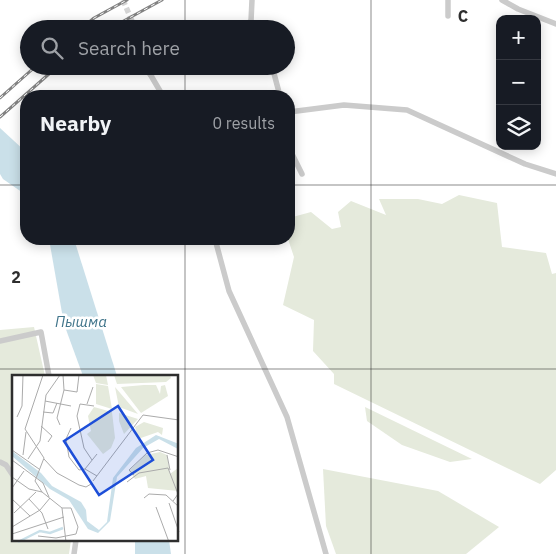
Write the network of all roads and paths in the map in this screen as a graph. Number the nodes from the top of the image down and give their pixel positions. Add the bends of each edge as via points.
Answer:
1 (252, 0) edge
2 (448, 0) edge
3 (502, 0) edge
4 (448, 16) dead end
5 (251, 20) edge
6 (556, 24) edge
7 (151, 75) edge
8 (274, 75) edge
9 (159, 90) edge
10 (278, 90) edge
11 (295, 111) edge
12 (295, 161) edge
13 (302, 174) dead end
14 (556, 174) edge
15 (217, 245) edge
16 (0, 341) edge
17 (49, 375) edge
18 (0, 462) edge
19 (12, 474) edge
20 (326, 554) edge

1 - 5 street
2 - 4 street
3 - 6 street
7 - 9 street
8 - 10 street
11 - 14 street via 344,105 407,110 525,164
12 - 13 street
15 - 20 street via 230,291 287,417
16 - 17 street via 41,332
18 - 19 street

